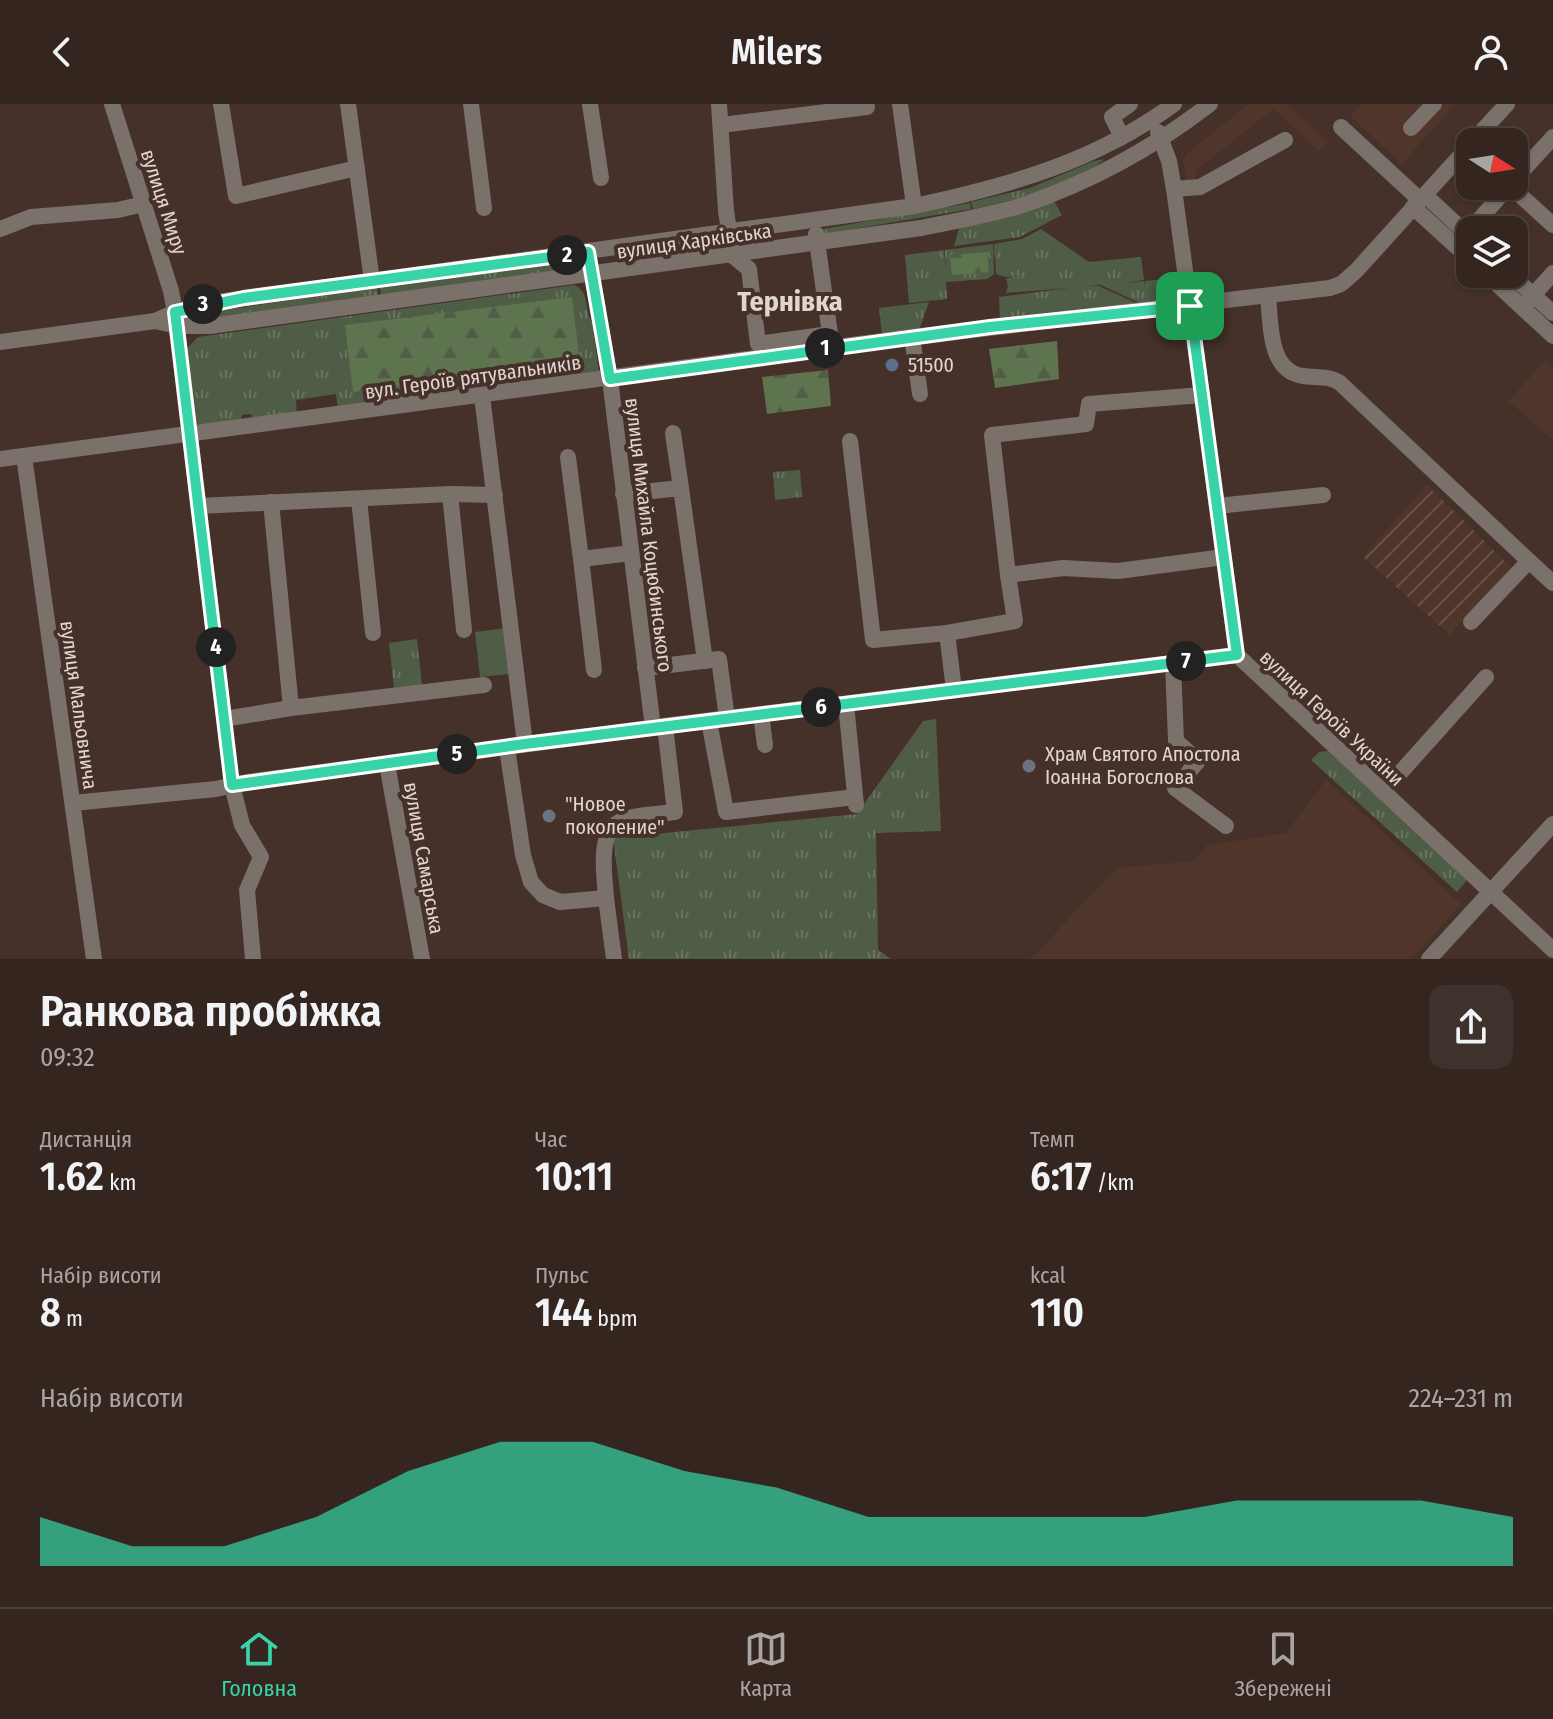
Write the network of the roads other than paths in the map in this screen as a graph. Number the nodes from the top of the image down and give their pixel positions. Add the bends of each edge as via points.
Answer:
1 (112, 104) edge
2 (221, 104) edge
3 (348, 104) edge
4 (471, 104) edge
5 (590, 104) edge
6 (719, 104) edge
7 (900, 104) edge
8 (1130, 104) edge
9 (1174, 104) edge
10 (1210, 104) edge
11 (1434, 104) edge
12 (1507, 104) edge
13 (867, 107) dead end
14 (1154, 113) edge
15 (721, 125) junction
16 (1341, 127) dead end
17 (1411, 128) dead end
18 (1485, 128) edge
19 (1553, 137) edge
20 (1117, 139) junction
21 (1162, 139) junction
22 (1285, 140) dead end
23 (1456, 160) edge
24 (1123, 162) junction
25 (1528, 165) edge
26 (357, 168) junction
27 (601, 178) dead end
28 (1174, 189) junction
29 (1498, 200) edge
30 (1525, 200) edge
31 (1419, 201) junction
32 (143, 204) junction
33 (914, 206) junction
34 (484, 208) dead end
35 (1484, 216) edge
36 (814, 222) junction
37 (1456, 225) edge
38 (1553, 225) edge
39 (0, 229) edge
40 (729, 232) junction
41 (1456, 243) edge
42 (817, 244) junction
43 (588, 252) junction
44 (733, 256) junction
45 (1553, 273) edge
46 (592, 275) junction
47 (372, 281) junction
48 (1507, 288) edge
49 (1519, 288) edge
50 (1268, 296) junction
51 (1527, 301) junction
52 (1190, 306) junction
53 (1553, 313) edge
54 (176, 319) junction
55 (1553, 336) edge
56 (912, 337) junction
57 (0, 342) edge
58 (610, 379) junction
59 (920, 394) dead end
60 (1202, 395) junction
61 (482, 396) junction
62 (673, 433) dead end
63 (189, 434) junction
64 (850, 441) dead end
65 (24, 456) junction
66 (568, 457) dead end
67 (0, 459) edge
68 (681, 488) junction
69 (450, 494) junction
70 (623, 494) junction
71 (495, 495) junction
72 (1323, 495) dead end
73 (359, 499) junction
74 (271, 502) junction
75 (199, 506) junction
76 (1217, 506) junction
77 (631, 553) junction
78 (1224, 557) junction
79 (581, 559) junction
80 (1529, 561) junction
81 (1008, 575) junction
82 (1553, 583) edge
83 (1471, 622) dead end
84 (464, 630) dead end
85 (373, 633) dead end
86 (947, 633) junction
87 (1237, 655) junction
88 (705, 661) junction
89 (1173, 663) junction
90 (645, 668) junction
91 (594, 670) dead end
92 (1486, 677) dead end
93 (484, 685) dead end
94 (954, 690) junction
95 (846, 704) junction
96 (291, 708) junction
97 (761, 714) junction
98 (727, 718) junction
99 (224, 719) junction
100 (709, 721) junction
101 (659, 727) junction
102 (525, 744) junction
103 (765, 745) dead end
104 (507, 748) junction
105 (387, 764) junction
106 (232, 785) junction
107 (1383, 792) junction
108 (73, 803) junction
109 (1553, 824) edge
110 (1226, 826) dead end
111 (1490, 892) junction
112 (606, 898) junction
113 (1553, 950) edge
114 (1438, 956) edge
115 (94, 959) edge
116 (253, 959) edge
117 (422, 959) edge
118 (614, 959) edge

1 - 32 street, вулиця Миру
2 - 26 street via 236,196
3 - 26 street
4 - 34 street
5 - 27 street
6 - 15 street
7 - 33 street
8 - 20 street via 1112,117
9 - 14 street, вулиця Харківська
10 - 21 street, вулиця Харківська
11 - 17 street
12 - 18 street, вул. Героїв рятувальників
13 - 15 street
14 - 20 street, вулиця Харківська
14 - 21 street, вулиця Героїв України
15 - 40 street
16 - 31 street
19 - 25 street
20 - 24 street
20 - 33 street, вулиця Харківська via 1014,184
21 - 24 street, вулиця Харківська
21 - 28 street, вулиця Героїв України
22 - 28 street via 1200,187
23 - 31 street, вул. Героїв рятувальників
24 - 42 street, вулиця Харківська via 1019,206
26 - 47 street
28 - 52 street, вулиця Героїв України
29 - 35 street
30 - 38 street
31 - 37 street
31 - 41 street
31 - 50 street, вул. Героїв рятувальників via 1341,284
32 - 39 street via 31,217
32 - 54 street, вулиця Миру
33 - 36 street, вулиця Харківська
36 - 40 street, вулиця Харківська
36 - 42 street
40 - 43 street, вулиця Харківська
40 - 44 street
42 - 44 street, вулиця Харківська
42 - 44 street via 830,334 758,344 749,269
43 - 46 street, вулиця Михайла Коцюбинського
43 - 47 street, вулиця Харківська
44 - 46 street, вулиця Харківська
45 - 51 street
46 - 54 street, вулиця Харківська via 210,326
46 - 58 street, вулиця Михайла Коцюбинського
47 - 54 street, вулиця Харківська via 217,302
48 - 51 street
49 - 51 street
50 - 52 street, вул. Героїв рятувальників
50 - 80 street via 1275,351 1285,369 1340,383
51 - 53 street
51 - 55 street
52 - 56 street, вул. Героїв рятувальників
52 - 60 street, вулиця Героїв України
54 - 57 street, вулиця Харківська
54 - 63 street, вулиця Миру
56 - 58 street, вул. Героїв рятувальників
56 - 59 street
58 - 61 street, вул. Героїв рятувальників
58 - 70 street, вулиця Михайла Коцюбинського
60 - 76 street, вулиця Героїв України
60 - 81 street via 1089,404 1086,424 992,435
61 - 63 street, вул. Героїв рятувальників
61 - 71 street
62 - 68 street
63 - 65 street, вул. Героїв рятувальників
63 - 75 street, вулиця Миру
64 - 86 street via 873,640
65 - 67 street, вул. Героїв рятувальників
65 - 108 street, вулиця Мальовнича
66 - 79 street
68 - 70 street
68 - 88 street
69 - 71 street
69 - 73 street
69 - 84 street
70 - 77 street, вулиця Михайла Коцюбинського
71 - 102 street
72 - 76 street
73 - 74 street
73 - 85 street
74 - 75 street
74 - 96 street
75 - 99 street, вулиця Миру
76 - 78 street, вулиця Героїв України
77 - 79 street
77 - 90 street, вулиця Михайла Коцюбинського
78 - 81 street via 1118,571 1063,568
78 - 87 street, вулиця Героїв України
79 - 91 street
80 - 82 street
80 - 83 street
81 - 86 street via 1015,621
86 - 94 street
87 - 89 street
87 - 107 street, вулиця Героїв України
88 - 90 street
88 - 98 street via 719,659
89 - 94 street
89 - 110 street via 1176,741 1198,761 1175,788
90 - 101 street, вулиця Михайла Коцюбинського
92 - 107 street
93 - 96 street
94 - 95 street
95 - 97 street
95 - 100 street via 856,801 726,812
96 - 99 street
97 - 98 street
97 - 103 street
98 - 100 street
99 - 106 street, вулиця Миру
100 - 101 street
101 - 102 street
101 - 112 street, вулиця Михайла Коцюбинського via 675,812 627,818 612,829 605,845
102 - 104 street
104 - 105 street
104 - 112 street via 531,882 560,902
105 - 106 street
105 - 117 street, вулиця Самарська
106 - 108 street
106 - 116 street, вулиця Миру via 242,825 261,857 247,890
107 - 111 street, вулиця Героїв України
108 - 115 street, вулиця Мальовнича
109 - 111 street
111 - 113 street, вулиця Героїв України
111 - 114 street
112 - 118 street

